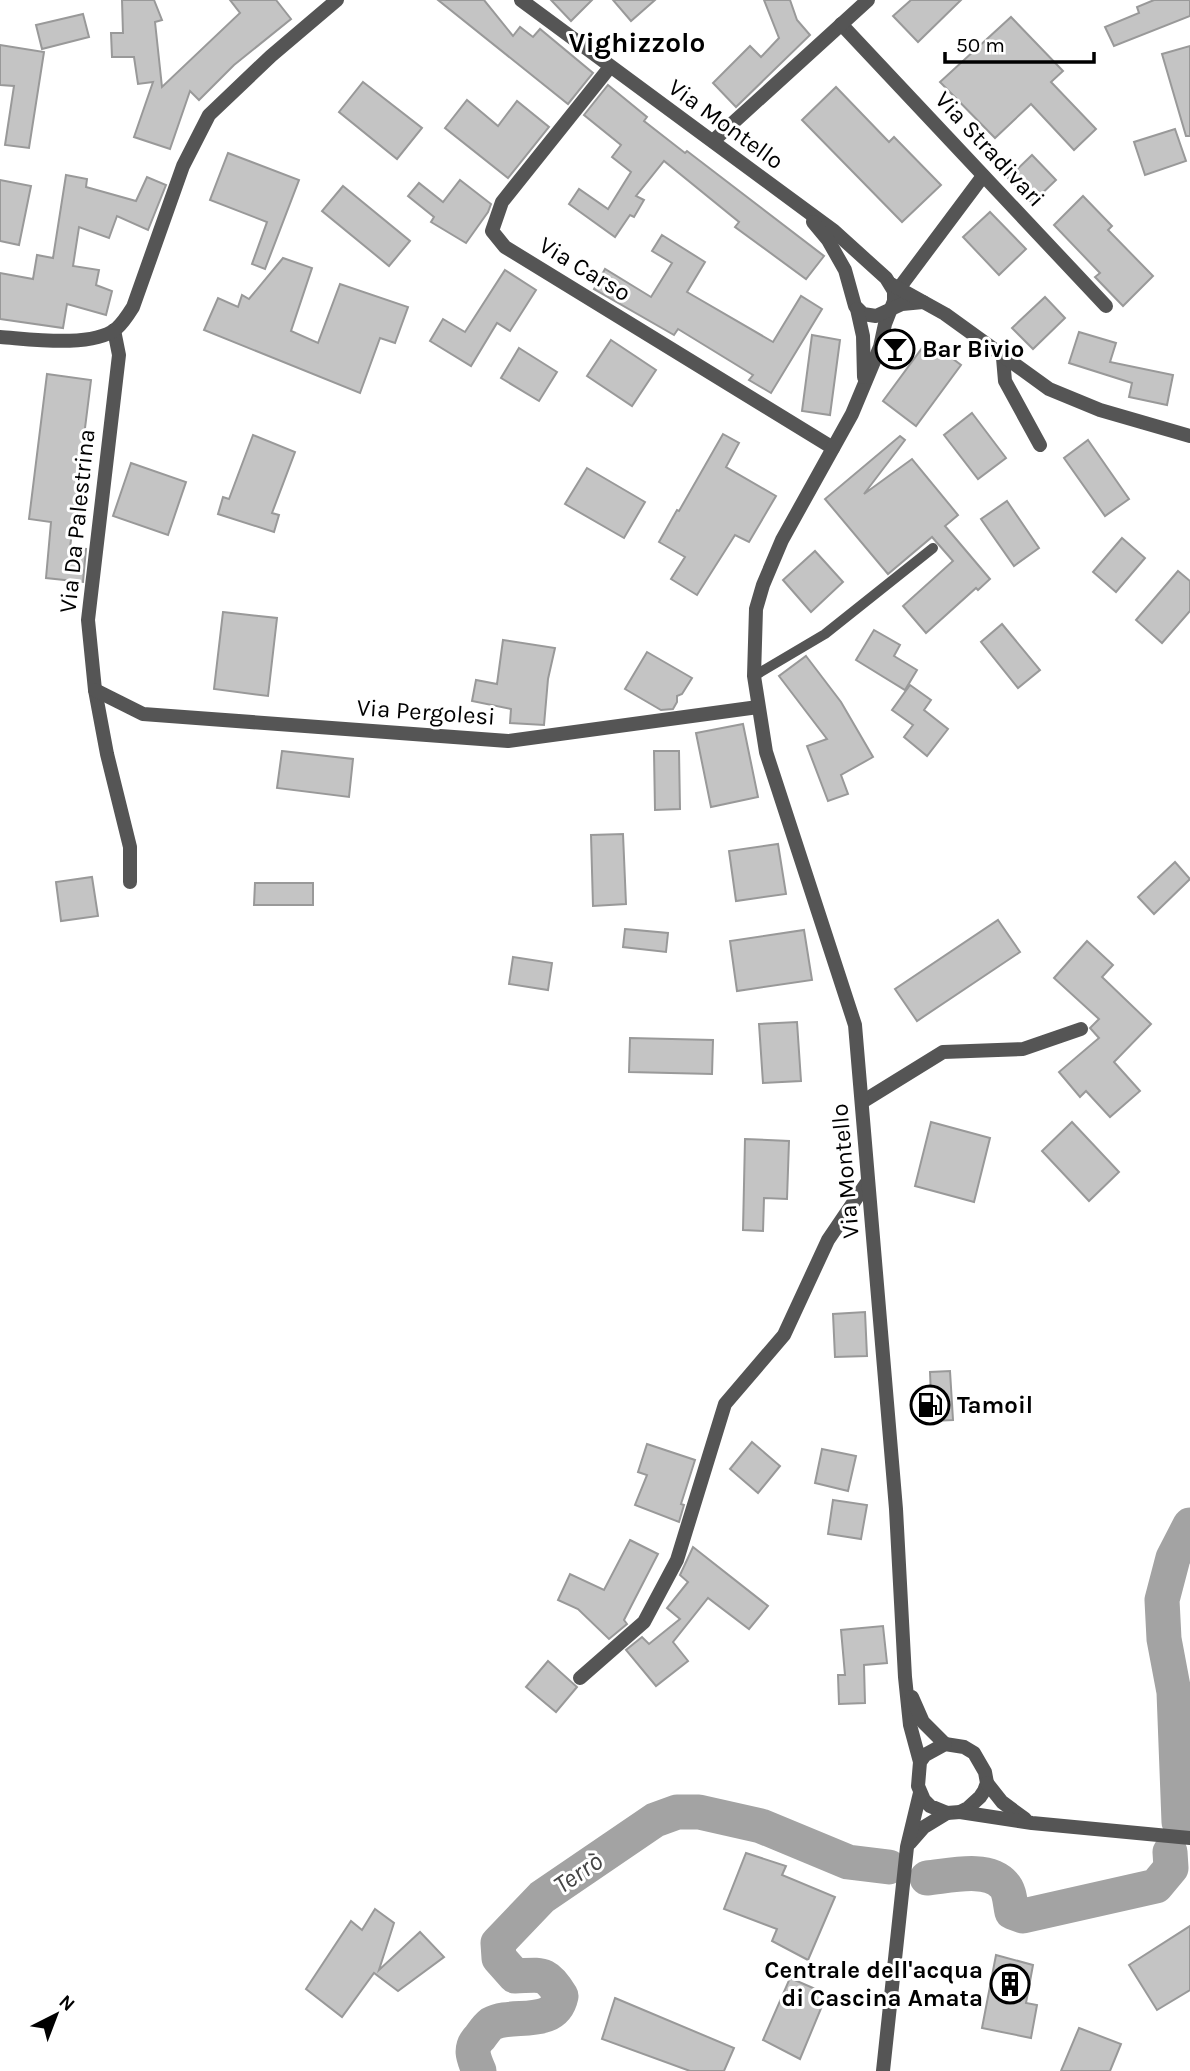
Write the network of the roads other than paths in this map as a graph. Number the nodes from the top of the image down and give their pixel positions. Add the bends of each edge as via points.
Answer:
1 (337, 0) edge
2 (521, 0) edge
3 (868, 0) edge
4 (841, 24) junction
5 (610, 67) junction
6 (713, 141) junction
7 (983, 176) junction
8 (803, 210) junction
9 (893, 289) junction
10 (853, 292) junction
11 (923, 302) junction
12 (1106, 306) dead end
13 (858, 309) junction
14 (114, 330) junction
15 (0, 337) edge
16 (1003, 358) junction
17 (864, 383) junction
18 (1190, 436) edge
19 (1040, 445) dead end
20 (833, 447) junction
21 (933, 548) dead end
22 (754, 676) junction
23 (95, 690) junction
24 (758, 707) junction
25 (130, 882) dead end
26 (1082, 1030) dead end
27 (862, 1102) junction
28 (868, 1181) junction
29 (905, 1677) junction
30 (580, 1678) dead end
31 (945, 1744) junction
32 (920, 1762) junction
33 (986, 1783) junction
34 (920, 1793) junction
35 (953, 1812) junction
36 (1032, 1823) junction
37 (1190, 1838) edge
38 (907, 1847) junction
39 (883, 2071) edge

1 - 14 street via 209,115 183,166 133,307
2 - 5 street, Via Montello
3 - 4 street
4 - 6 street
4 - 7 street, Via Stradivari
5 - 6 street, Via Montello
5 - 20 street, Via Carso via 502,202 492,231 505,247
6 - 8 street, Via Montello
7 - 9 street
7 - 12 street, Via Stradivari
8 - 9 street, Via Montello via 851,244
8 - 10 street, Via Montello via 836,254
9 - 10 street via 872,274 858,280
9 - 11 street
9 - 11 street
9 - 13 street via 876,316
9 - 17 street, Via Montello via 880,347
10 - 13 street
11 - 16 street
13 - 17 street, Via Montello
14 - 15 street via 68,340
14 - 23 street, Via Da Palestrina via 119,355 88,620
16 - 18 street via 1063,396
16 - 19 street via 1005,381
17 - 20 street, Via Montello
20 - 22 street, Via Montello via 763,584 756,609
21 - 22 lane via 825,634
22 - 24 street, Via Montello
23 - 24 street, Via Pergolesi via 143,714 508,741
23 - 25 street, Via Da Palestrina via 130,847
24 - 27 street, Via Montello via 766,752 852,1010
26 - 27 street via 1023,1049 943,1052
27 - 28 street, Via Montello
28 - 29 street, Via Montello
28 - 30 street via 828,1240 783,1335 724,1404 677,1560 644,1622
29 - 31 street, Via Montello via 923,1722
29 - 32 street, Via Montello
31 - 32 street
31 - 33 street via 974,1753
32 - 34 street, Via Montello
33 - 35 street via 980,1797
33 - 36 street via 1002,1802
34 - 35 street via 930,1806
34 - 38 street, Via Montello
35 - 36 street
35 - 38 street via 924,1827
36 - 37 street
38 - 39 street, Via Montello

